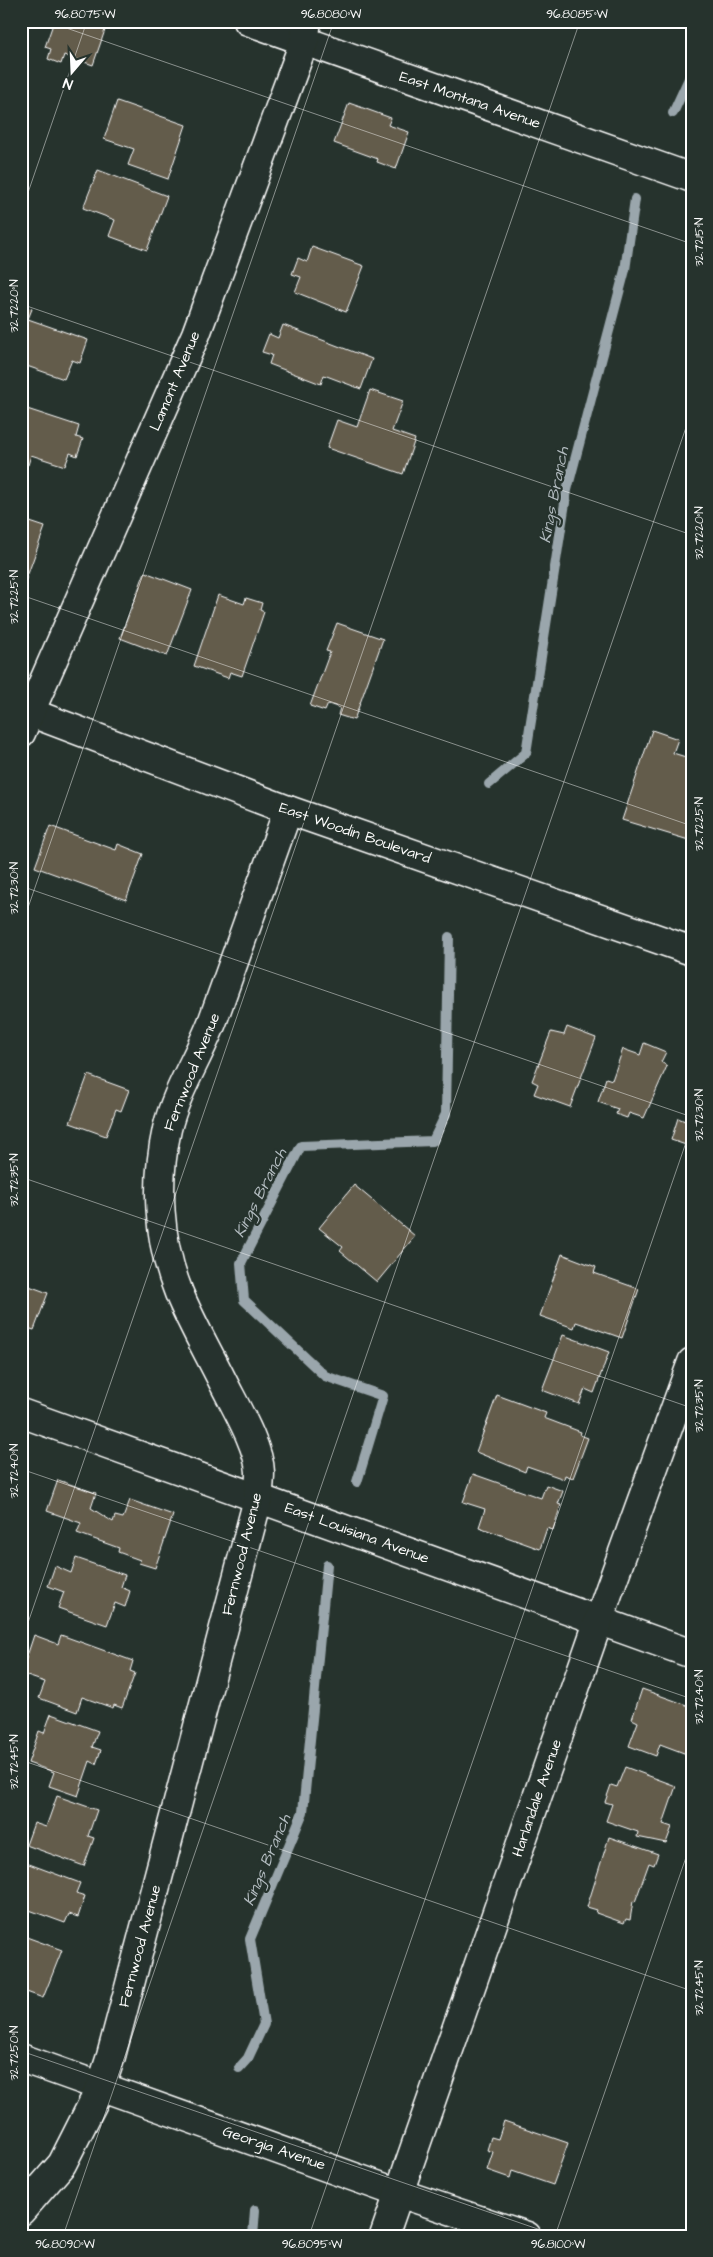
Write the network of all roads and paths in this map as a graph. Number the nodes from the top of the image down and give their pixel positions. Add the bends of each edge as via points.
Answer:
1 (248, 21) edge
2 (306, 31) edge
3 (692, 178) edge
4 (24, 718) edge
5 (288, 810) junction
6 (692, 951) edge
7 (692, 1362) edge
8 (21, 1413) edge
9 (258, 1499) junction
10 (598, 1621) junction
11 (692, 1654) edge
12 (21, 2058) edge
13 (101, 2087) junction
14 (400, 2193) junction
15 (21, 2210) edge
16 (384, 2236) edge
17 (527, 2236) edge

1 - 2 street, East Montana Avenue
2 - 3 street, East Montana Avenue
2 - 4 street, Lamont Avenue via 196,334
4 - 5 street, East Woodin Boulevard
5 - 6 street, East Woodin Boulevard
5 - 9 street, Fernwood Avenue via 203,1047 182,1087 168,1128 160,1174 161,1220 167,1254 179,1292 251,1440 260,1471
7 - 10 street, Harlandale Avenue
8 - 9 street, East Louisiana Avenue
9 - 10 street, East Louisiana Avenue
9 - 13 street, Fernwood Avenue
10 - 11 street, East Louisiana Avenue
10 - 14 street, Harlandale Avenue
12 - 13 street, Georgia Avenue
13 - 14 street, Georgia Avenue
13 - 15 street, Fernwood Avenue via 62,2164
14 - 16 street, Harlandale Avenue
14 - 17 street, Georgia Avenue

